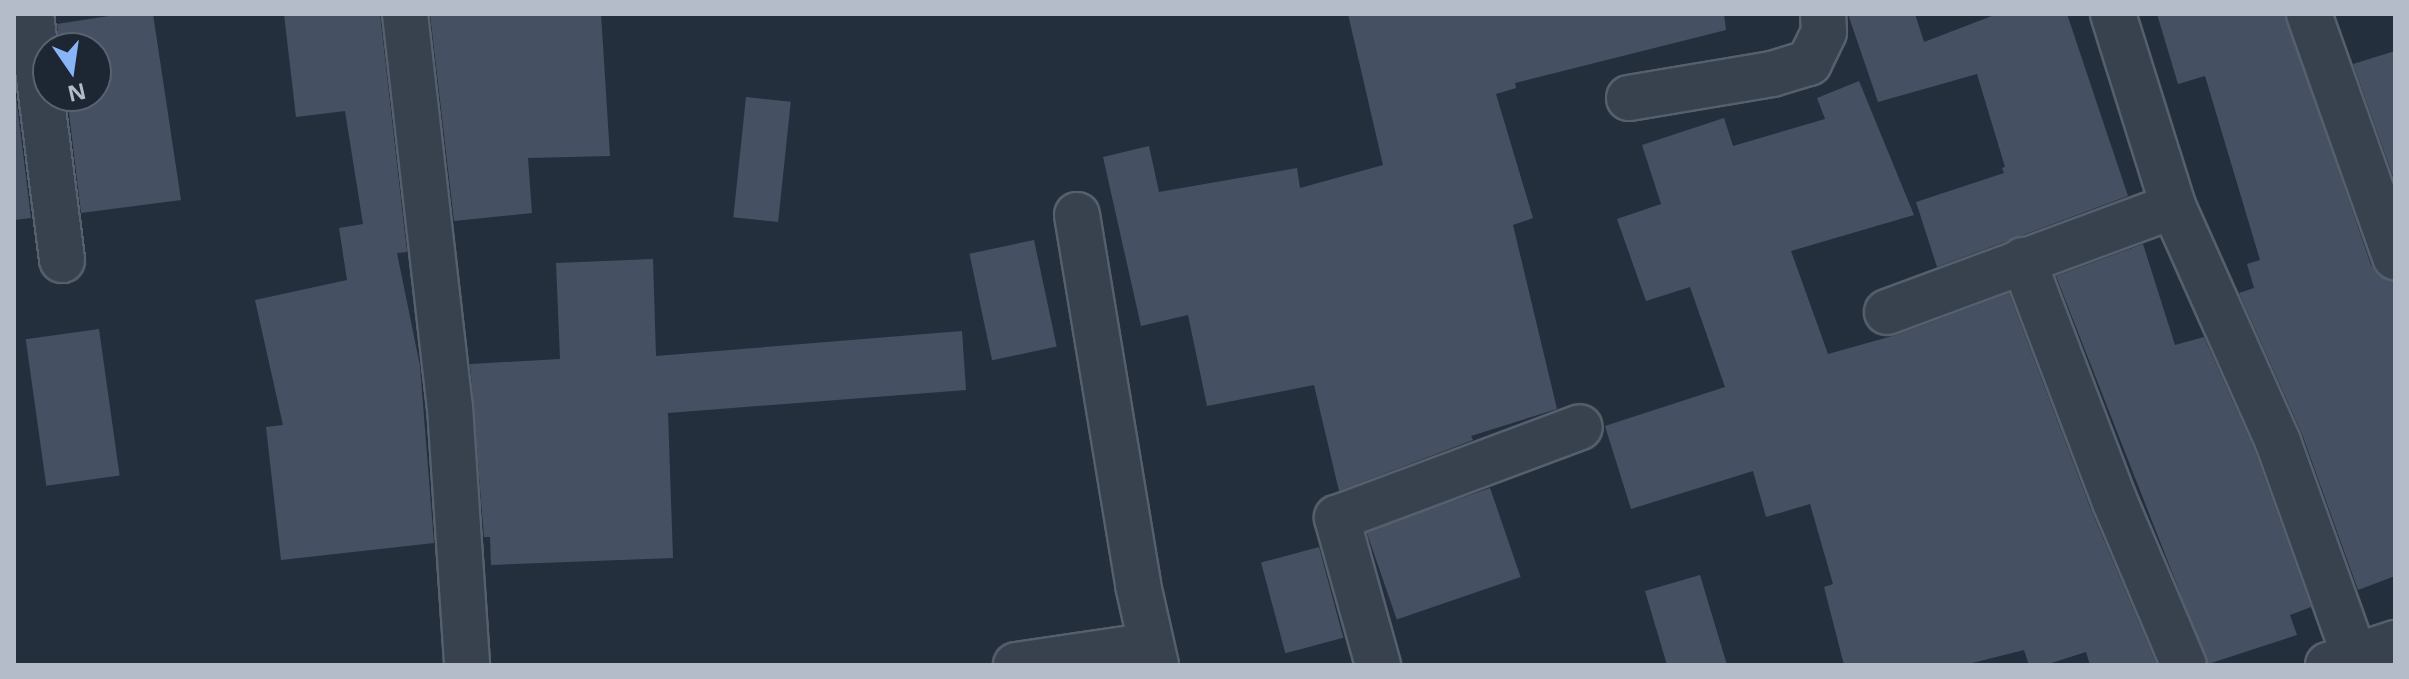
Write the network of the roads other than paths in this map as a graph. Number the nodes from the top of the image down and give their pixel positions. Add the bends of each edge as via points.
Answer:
1 (31, 14) edge
2 (405, 14) edge
3 (1823, 14) edge
4 (2113, 14) edge
5 (2309, 14) edge
6 (1629, 98) dead end
7 (2173, 206) junction
8 (1077, 215) dead end
9 (2395, 257) edge
10 (62, 260) dead end
11 (2023, 260) junction
12 (1887, 312) dead end
13 (1580, 427) dead end
14 (1154, 655) edge
15 (2359, 657) edge
16 (467, 665) edge
17 (1016, 665) edge
18 (1378, 665) edge
19 (2184, 665) edge

1 - 10 street
2 - 16 street via 450,407
3 - 6 street via 1824,32 1809,63
4 - 7 street
5 - 9 street
7 - 11 street
7 - 15 street via 2278,442
8 - 14 street
11 - 12 street
11 - 19 street
13 - 18 street via 1337,518
14 - 17 street

